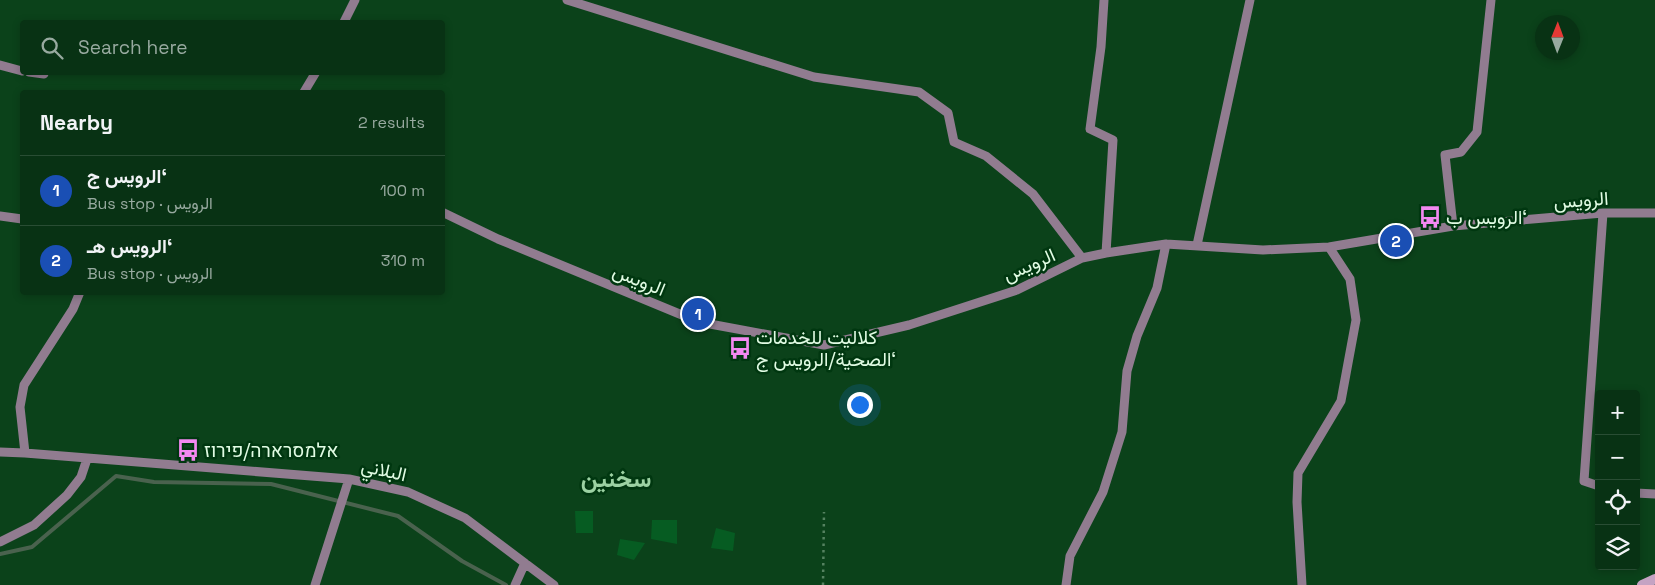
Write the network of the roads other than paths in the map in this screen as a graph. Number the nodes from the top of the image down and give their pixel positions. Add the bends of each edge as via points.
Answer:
1 (355, 0) edge
2 (568, 0) edge
3 (1104, 0) edge
4 (1250, 0) edge
5 (1490, 0) edge
6 (345, 20) edge
7 (0, 65) edge
8 (20, 70) edge
9 (314, 75) edge
10 (305, 90) edge
11 (1655, 213) edge
12 (445, 214) edge
13 (1604, 214) junction
14 (0, 216) edge
15 (20, 219) edge
16 (1453, 226) junction
17 (1166, 244) junction
18 (1197, 245) junction
19 (1329, 247) junction
20 (1106, 253) junction
21 (1082, 258) junction
22 (79, 295) edge
23 (0, 452) edge
24 (25, 453) junction
25 (87, 459) junction
26 (349, 479) junction
27 (1595, 485) edge
28 (1640, 493) edge
29 (1655, 494) edge
30 (0, 542) edge
31 (525, 563) junction
32 (1655, 579) edge
33 (315, 585) edge
34 (515, 585) edge
35 (554, 585) edge
36 (1066, 585) edge
37 (1302, 585) edge
38 (1642, 585) edge

1 - 6 street
2 - 21 street via 814,77 919,92 948,113 954,142 986,156 1033,194
3 - 20 street via 1090,129 1113,140
4 - 18 street
5 - 16 street via 1477,132 1462,152 1445,155
7 - 8 street
9 - 10 street
11 - 13 street, الرويس
12 - 21 street, الرويس via 498,240 699,322 824,345 909,324 1017,290
13 - 16 street, الرويس
13 - 27 street via 1584,481
14 - 15 street
16 - 19 street, الرويس
17 - 18 street, الرويس
17 - 20 street, الرويس
17 - 36 street via 1157,288 1127,371 1122,432 1103,492 1070,556
18 - 19 street, الرويس via 1263,250
19 - 37 street via 1350,279 1356,320 1341,401 1298,473
20 - 21 street, الرويس
22 - 24 street via 24,385 20,407
23 - 24 street, البلاني
24 - 25 street, البلاني
25 - 26 street, البلاني
25 - 30 street via 81,477 67,495 34,525
26 - 31 street, البلاني via 408,492 465,518
26 - 33 street
28 - 29 street
31 - 34 street
31 - 35 street, البلاني
32 - 38 street

